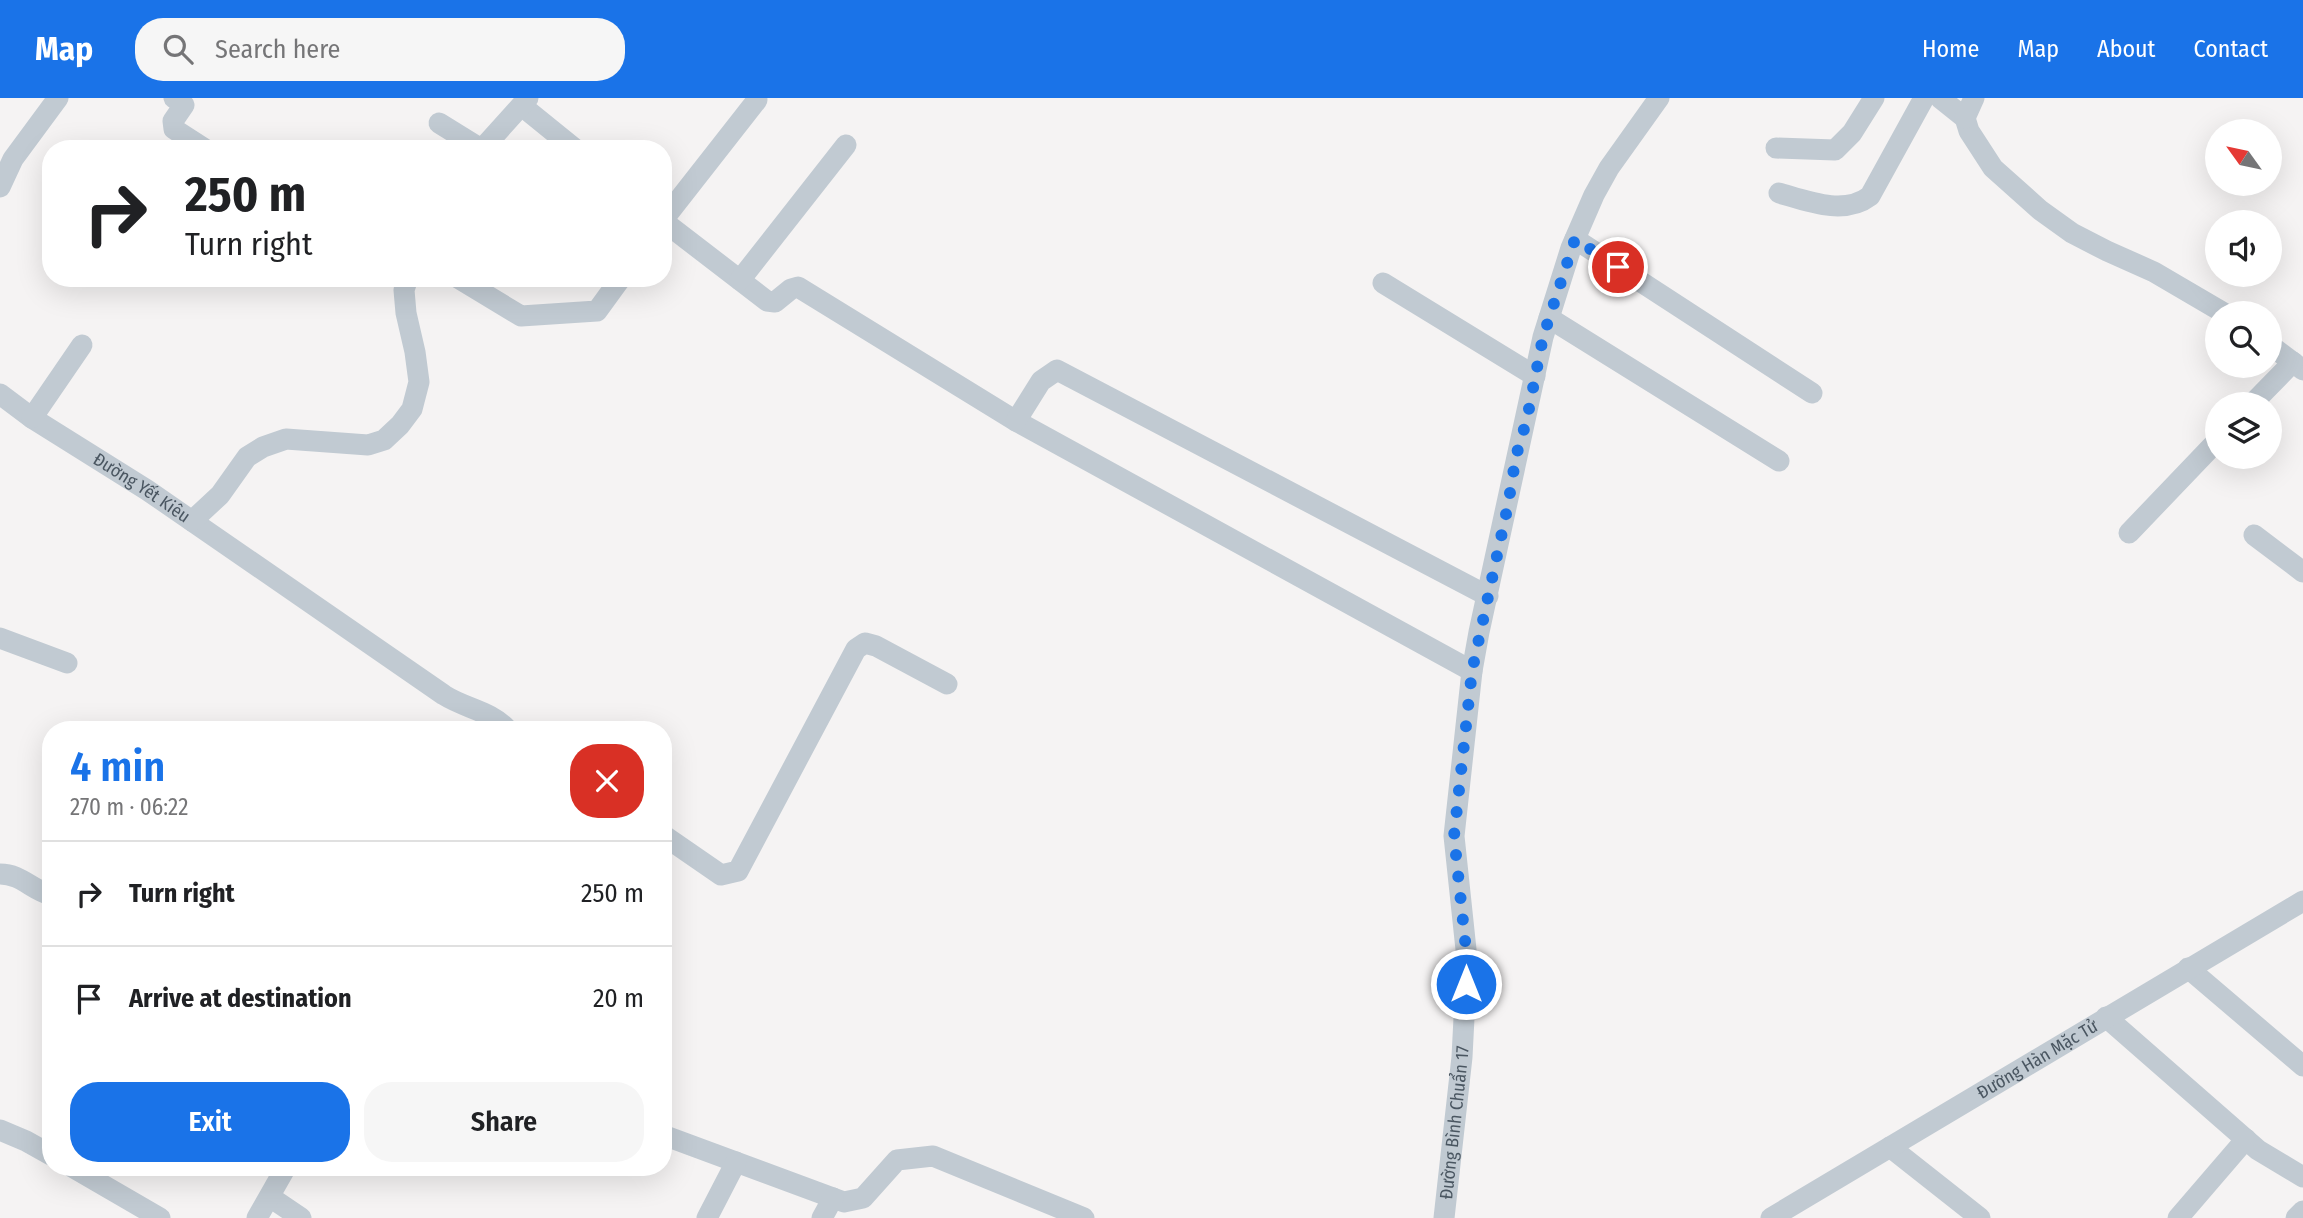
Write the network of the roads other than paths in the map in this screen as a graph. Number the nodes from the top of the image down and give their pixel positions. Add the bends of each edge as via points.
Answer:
1 (58, 98) edge
2 (174, 98) edge
3 (1659, 98) edge
4 (1874, 98) edge
5 (1924, 98) edge
6 (1940, 98) edge
7 (1974, 98) edge
8 (757, 100) dead end
9 (525, 102) edge
10 (1965, 118) junction
11 (439, 123) dead end
12 (190, 140) edge
13 (466, 140) edge
14 (489, 140) edge
15 (565, 140) edge
16 (846, 145) dead end
17 (1776, 148) dead end
18 (0, 187) edge
19 (1779, 193) dead end
20 (672, 209) edge
21 (672, 228) edge
22 (1575, 239) junction
23 (740, 280) junction
24 (1382, 283) dead end
25 (405, 287) edge
26 (473, 287) edge
27 (614, 287) edge
28 (2205, 302) edge
29 (1549, 318) junction
30 (82, 345) dead end
31 (2282, 354) edge
32 (2298, 366) edge
33 (1535, 376) junction
34 (2267, 392) edge
35 (1812, 393) dead end
36 (0, 394) edge
37 (32, 418) junction
38 (1016, 421) junction
39 (2205, 454) edge
40 (1779, 461) dead end
41 (192, 521) junction
42 (2129, 533) dead end
43 (2254, 535) dead end
44 (2303, 572) edge
45 (1488, 596) junction
46 (0, 638) edge
47 (67, 663) dead end
48 (1472, 671) junction
49 (947, 684) dead end
50 (498, 721) edge
51 (672, 841) edge
52 (0, 874) edge
53 (42, 892) edge
54 (2303, 901) edge
55 (2188, 968) junction
56 (2106, 1017) junction
57 (2303, 1066) edge
58 (0, 1130) edge
59 (672, 1138) edge
60 (2246, 1139) junction
61 (1890, 1147) junction
62 (42, 1150) edge
63 (736, 1162) junction
64 (88, 1176) edge
65 (282, 1176) edge
66 (2303, 1177) edge
67 (271, 1197) junction
68 (833, 1198) junction
69 (2303, 1211) edge
70 (160, 1218) edge
71 (257, 1218) edge
72 (301, 1218) edge
73 (707, 1218) edge
74 (822, 1218) edge
75 (1084, 1218) edge
76 (1444, 1218) edge
77 (1771, 1218) edge
78 (1980, 1218) edge
79 (2178, 1218) edge
80 (2296, 1218) edge

1 - 18 street via 13,159
2 - 12 street via 184,105 173,121 174,130
3 - 22 street, Đường Bình Chuẩn 17 via 1609,169
4 - 17 street via 1835,150
5 - 19 street via 1870,195 1859,204 1837,206
6 - 10 street
7 - 10 street
8 - 20 street
9 - 14 street
9 - 15 street
10 - 28 street via 1993,168 2040,210 2072,233
11 - 13 street
16 - 23 street
21 - 23 street
22 - 29 street, Đường Bình Chuẩn 17
22 - 35 street
23 - 38 street via 775,302 798,287
24 - 33 street
25 - 41 street, Đường Yết Kiêu via 419,382 412,409 400,425 384,440 368,445 286,439 263,447 247,457 220,495
26 - 27 street via 521,316 597,311
29 - 33 street, Đường Bình Chuẩn 17
29 - 40 street
30 - 37 street
31 - 32 street
32 - 34 street
33 - 45 street, Đường Bình Chuẩn 17
36 - 37 street, Đường Yết Kiêu
37 - 41 street, Đường Yết Kiêu
38 - 45 street via 1041,381 1057,370
38 - 48 street
39 - 42 street
41 - 50 street via 444,695
43 - 44 street
45 - 48 street, Đường Bình Chuẩn 17
46 - 47 street
48 - 76 street, Đường Bình Chuẩn 17 via 1454,836 1467,959 1462,1057
49 - 51 street via 865,643 856,649 738,871 721,875
52 - 53 street via 13,875
54 - 55 street, Đường Hàn Mặc Tử
55 - 56 street, Đường Hàn Mặc Tử
55 - 57 street
56 - 60 street
56 - 61 street, Đường Hàn Mặc Tử
58 - 62 street
59 - 63 street
60 - 66 street
60 - 79 street
61 - 77 street, Đường Hàn Mặc Tử
61 - 78 street
63 - 68 street
63 - 73 street
64 - 70 street
65 - 67 street
67 - 71 street
67 - 72 street
68 - 74 street
68 - 75 street via 844,1202 863,1199 897,1160 933,1156
69 - 80 street

